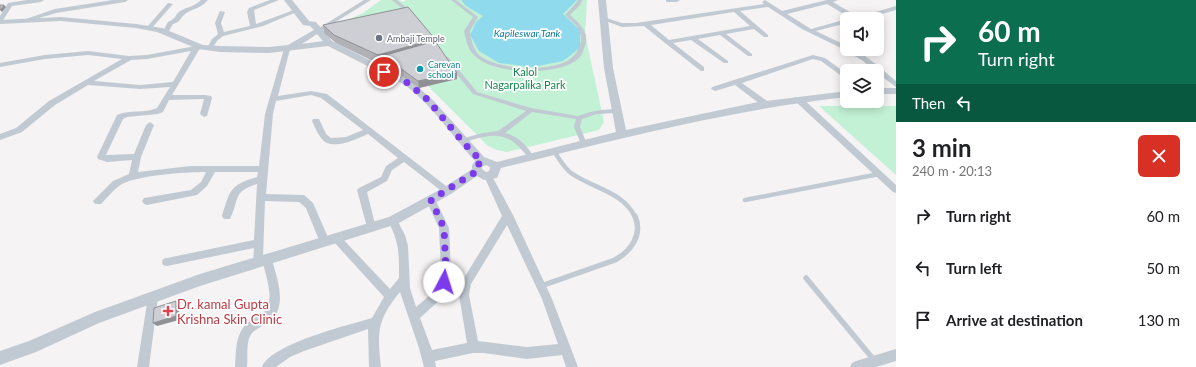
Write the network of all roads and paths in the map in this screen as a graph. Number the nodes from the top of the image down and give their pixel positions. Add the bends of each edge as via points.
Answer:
1 (41, 0) edge
2 (125, 0) edge
3 (205, 0) edge
4 (271, 0) edge
5 (288, 0) edge
6 (296, 0) edge
7 (368, 0) edge
8 (394, 0) edge
9 (453, 0) edge
10 (580, 0) edge
11 (602, 0) edge
12 (677, 0) edge
13 (763, 0) edge
14 (835, 0) edge
15 (668, 1) dead end
16 (822, 2) edge
17 (170, 4) dead end
18 (770, 4) junction
19 (896, 8) edge
20 (735, 10) junction
21 (296, 11) junction
22 (222, 12) dead end
23 (842, 12) edge
24 (881, 12) edge
25 (781, 13) junction
26 (29, 19) junction
27 (416, 19) edge
28 (603, 19) junction
29 (0, 21) edge
30 (644, 23) junction
31 (840, 23) edge
32 (254, 27) junction
33 (316, 27) junction
34 (756, 27) junction
35 (150, 28) junction
36 (810, 31) junction
37 (165, 33) junction
38 (721, 33) junction
39 (221, 35) junction
40 (766, 36) dead end
41 (693, 38) junction
42 (667, 42) junction
43 (329, 43) junction
44 (840, 46) edge
45 (198, 47) junction
46 (210, 48) junction
47 (287, 48) junction
48 (444, 55) edge
49 (750, 55) dead end
50 (857, 56) edge
51 (129, 58) junction
52 (726, 62) dead end
53 (0, 65) edge
54 (701, 69) dead end
55 (840, 72) edge
56 (736, 82) junction
57 (86, 83) junction
58 (176, 84) junction
59 (896, 85) edge
60 (715, 89) dead end
61 (884, 91) edge
62 (896, 91) edge
63 (840, 95) edge
64 (168, 98) junction
65 (273, 99) junction
66 (798, 99) junction
67 (768, 105) junction
68 (531, 110) junction
69 (615, 110) junction
70 (204, 114) dead end
71 (579, 118) junction
72 (316, 121) dead end
73 (150, 125) dead end
74 (369, 131) junction
75 (500, 133) junction
76 (622, 136) junction
77 (0, 137) edge
78 (462, 141) junction
79 (584, 144) junction
80 (554, 151) junction
81 (137, 156) junction
82 (531, 157) junction
83 (404, 158) junction
84 (213, 168) junction
85 (482, 170) junction
86 (263, 174) junction
87 (879, 174) junction
88 (134, 176) junction
89 (896, 190) edge
90 (447, 191) junction
91 (261, 197) junction
92 (431, 200) junction
93 (746, 200) dead end
94 (98, 201) dead end
95 (147, 201) dead end
96 (508, 215) junction
97 (227, 216) dead end
98 (394, 221) junction
99 (371, 228) junction
100 (331, 240) junction
101 (259, 243) junction
102 (262, 261) junction
103 (166, 262) dead end
104 (806, 278) dead end
105 (404, 280) junction
106 (541, 286) junction
107 (390, 296) junction
108 (153, 298) junction
109 (414, 316) junction
110 (375, 322) junction
111 (473, 347) junction
112 (566, 349) junction
113 (896, 355) edge
114 (0, 358) edge
115 (875, 361) junction
116 (429, 362) edge
117 (143, 367) edge
118 (241, 367) edge
119 (268, 367) edge
120 (375, 367) edge
121 (572, 367) edge
122 (856, 367) edge

1 - 29 street via 10,4
2 - 26 street via 55,11
3 - 37 street via 182,14 178,20 170,22
4 - 32 street via 250,10
5 - 21 street
6 - 33 street
7 - 33 street
8 - 27 street
9 - 10 street via 476,17 467,31 470,45 479,58 500,66 531,71 556,68 576,59 583,47 584,37 581,28 567,15
11 - 28 street
12 - 15 street
13 - 18 street
14 - 16 street
16 - 23 street
16 - 25 street
17 - 35 street
18 - 20 street
18 - 25 street
19 - 24 street
20 - 30 street
20 - 34 street
21 - 32 street
21 - 33 street via 306,23
22 - 39 street via 218,23
25 - 36 street
26 - 29 street
26 - 35 street via 77,19
28 - 30 street via 622,25
28 - 69 street
30 - 42 street
31 - 36 street
32 - 39 street
33 - 43 street
33 - 47 street
34 - 38 street
34 - 40 street
35 - 37 street
36 - 44 street
37 - 45 street
38 - 41 street
38 - 49 street
39 - 46 street via 214,40
41 - 42 street
41 - 52 street
42 - 54 street
43 - 47 street
43 - 78 street via 419,91
45 - 46 street
45 - 51 street
45 - 58 street
46 - 47 street
47 - 65 street
48 - 68 street via 475,93
50 - 59 street
51 - 53 street via 88,53
51 - 57 street
55 - 56 street via 823,59 813,57
56 - 60 street
56 - 67 street
57 - 58 street via 140,87
57 - 77 street via 52,104 19,130
58 - 64 street
61 - 62 street
63 - 66 street
64 - 70 street via 208,98
64 - 81 street via 157,112 126,114 120,117 101,157 107,159
65 - 74 street via 311,93 324,96
65 - 86 street
66 - 67 street
66 - 87 street
67 - 76 street
68 - 71 street
68 - 75 street
69 - 71 street via 587,114
69 - 76 street
71 - 79 street via 577,127
72 - 74 street via 326,139 330,141 341,141
73 - 81 street
74 - 83 street
75 - 78 street
75 - 82 street via 513,137 524,146
76 - 79 street
78 - 85 street
79 - 80 street
80 - 82 street
80 - 106 lane via 572,173 614,194 626,204 635,216 638,229 635,244 616,260
81 - 88 street
82 - 85 street via 495,166 489,161
83 - 90 street
83 - 99 street via 389,168 384,179 362,190
84 - 86 street
84 - 88 street
84 - 95 street via 204,184 194,193
85 - 90 street
85 - 96 street
86 - 91 street
86 - 97 street via 238,188
87 - 89 street
87 - 93 lane
88 - 94 street via 116,183
90 - 92 street
91 - 100 street via 295,197 306,201
91 - 101 street
92 - 98 street
92 - 109 street via 444,228 446,272 439,294
96 - 106 street
96 - 111 street via 466,283 464,295
98 - 99 street
98 - 105 street via 403,245
99 - 100 street
100 - 102 street
100 - 107 street
101 - 102 street
101 - 103 street
102 - 108 street
102 - 118 street via 274,296 272,310 268,316 248,329 243,341
104 - 115 lane
105 - 107 street
105 - 109 street
106 - 112 street
107 - 110 street
108 - 114 street via 95,318 31,348
108 - 117 street
109 - 116 street via 426,345
110 - 119 street via 306,345 278,358
110 - 120 street
111 - 112 street via 527,354
111 - 116 street
112 - 121 street
113 - 115 street
115 - 122 street

